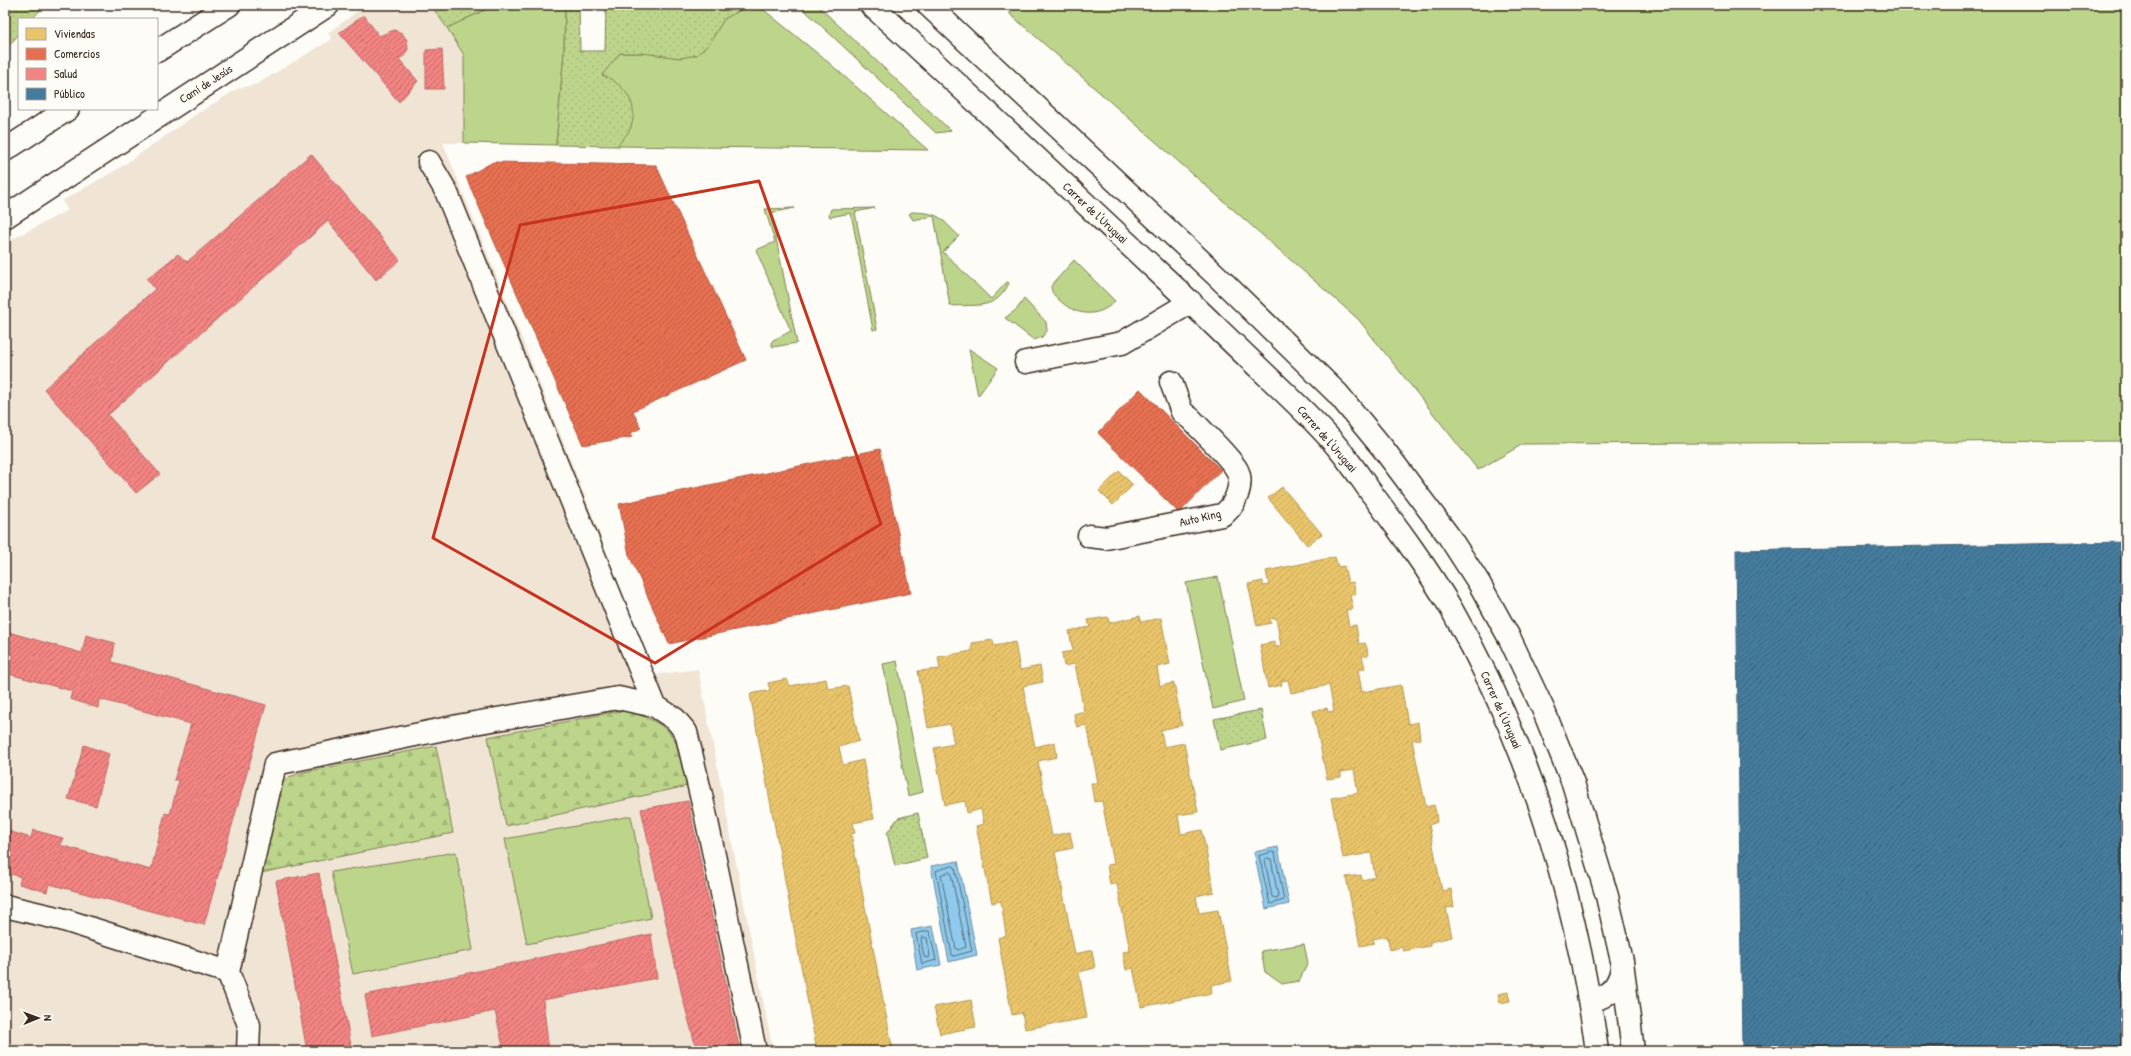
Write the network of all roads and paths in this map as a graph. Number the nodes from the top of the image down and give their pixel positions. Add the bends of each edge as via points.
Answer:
1 (229, 5) edge
2 (328, 5) edge
3 (871, 5) edge
4 (928, 5) edge
5 (158, 50) edge
6 (66, 110) edge
7 (5, 150) edge
8 (429, 162) dead end
9 (5, 217) edge
10 (1191, 302) junction
11 (1026, 362) dead end
12 (1171, 382) dead end
13 (1089, 536) dead end
14 (655, 706) junction
15 (5, 906) edge
16 (1622, 961) junction
17 (228, 972) junction
18 (1590, 1001) junction
19 (248, 1051) edge
20 (756, 1051) edge
21 (1597, 1051) edge
22 (1633, 1051) edge

1 - 5 street
2 - 9 street, Camí de Jesús
3 - 10 street, Carrer de l'Uruguai
4 - 16 street via 1218,277 1338,394 1448,535 1479,583 1510,639 1543,709 1573,783
6 - 7 street
8 - 14 street via 446,191
10 - 11 street via 1122,343
10 - 18 street, Carrer de l'Uruguai via 1340,450 1396,526 1452,610 1479,660 1537,793 1571,905
12 - 13 street, Auto King via 1182,412 1236,469 1239,480 1234,501 1222,515 1106,538
14 - 17 street via 618,698 463,725 275,764
14 - 20 street via 675,719 686,732
15 - 17 street via 61,919
16 - 18 street via 1622,972 1616,985 1601,999
16 - 22 street
17 - 19 street via 249,1025
18 - 21 street, Carrer de l'Uruguai

